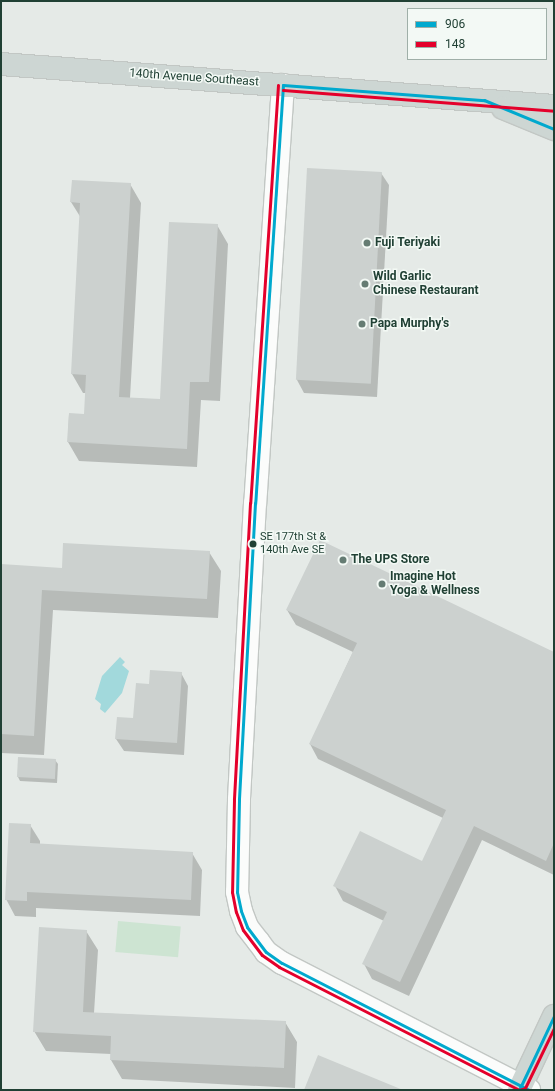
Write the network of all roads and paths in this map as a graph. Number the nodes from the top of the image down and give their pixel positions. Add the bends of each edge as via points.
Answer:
1 (1, 64) edge
2 (283, 85) junction
3 (484, 100) junction
4 (554, 106) edge
5 (554, 129) edge
6 (554, 1016) edge
7 (523, 1088) edge

1 - 2 main road, 140th Avenue Southeast
2 - 3 main road, 140th Avenue Southeast
2 - 7 street via 255,503 239,800 237,892 241,911 247,928 266,952 282,963
3 - 4 main road, 140th Avenue Southeast
3 - 5 main road
6 - 7 main road

